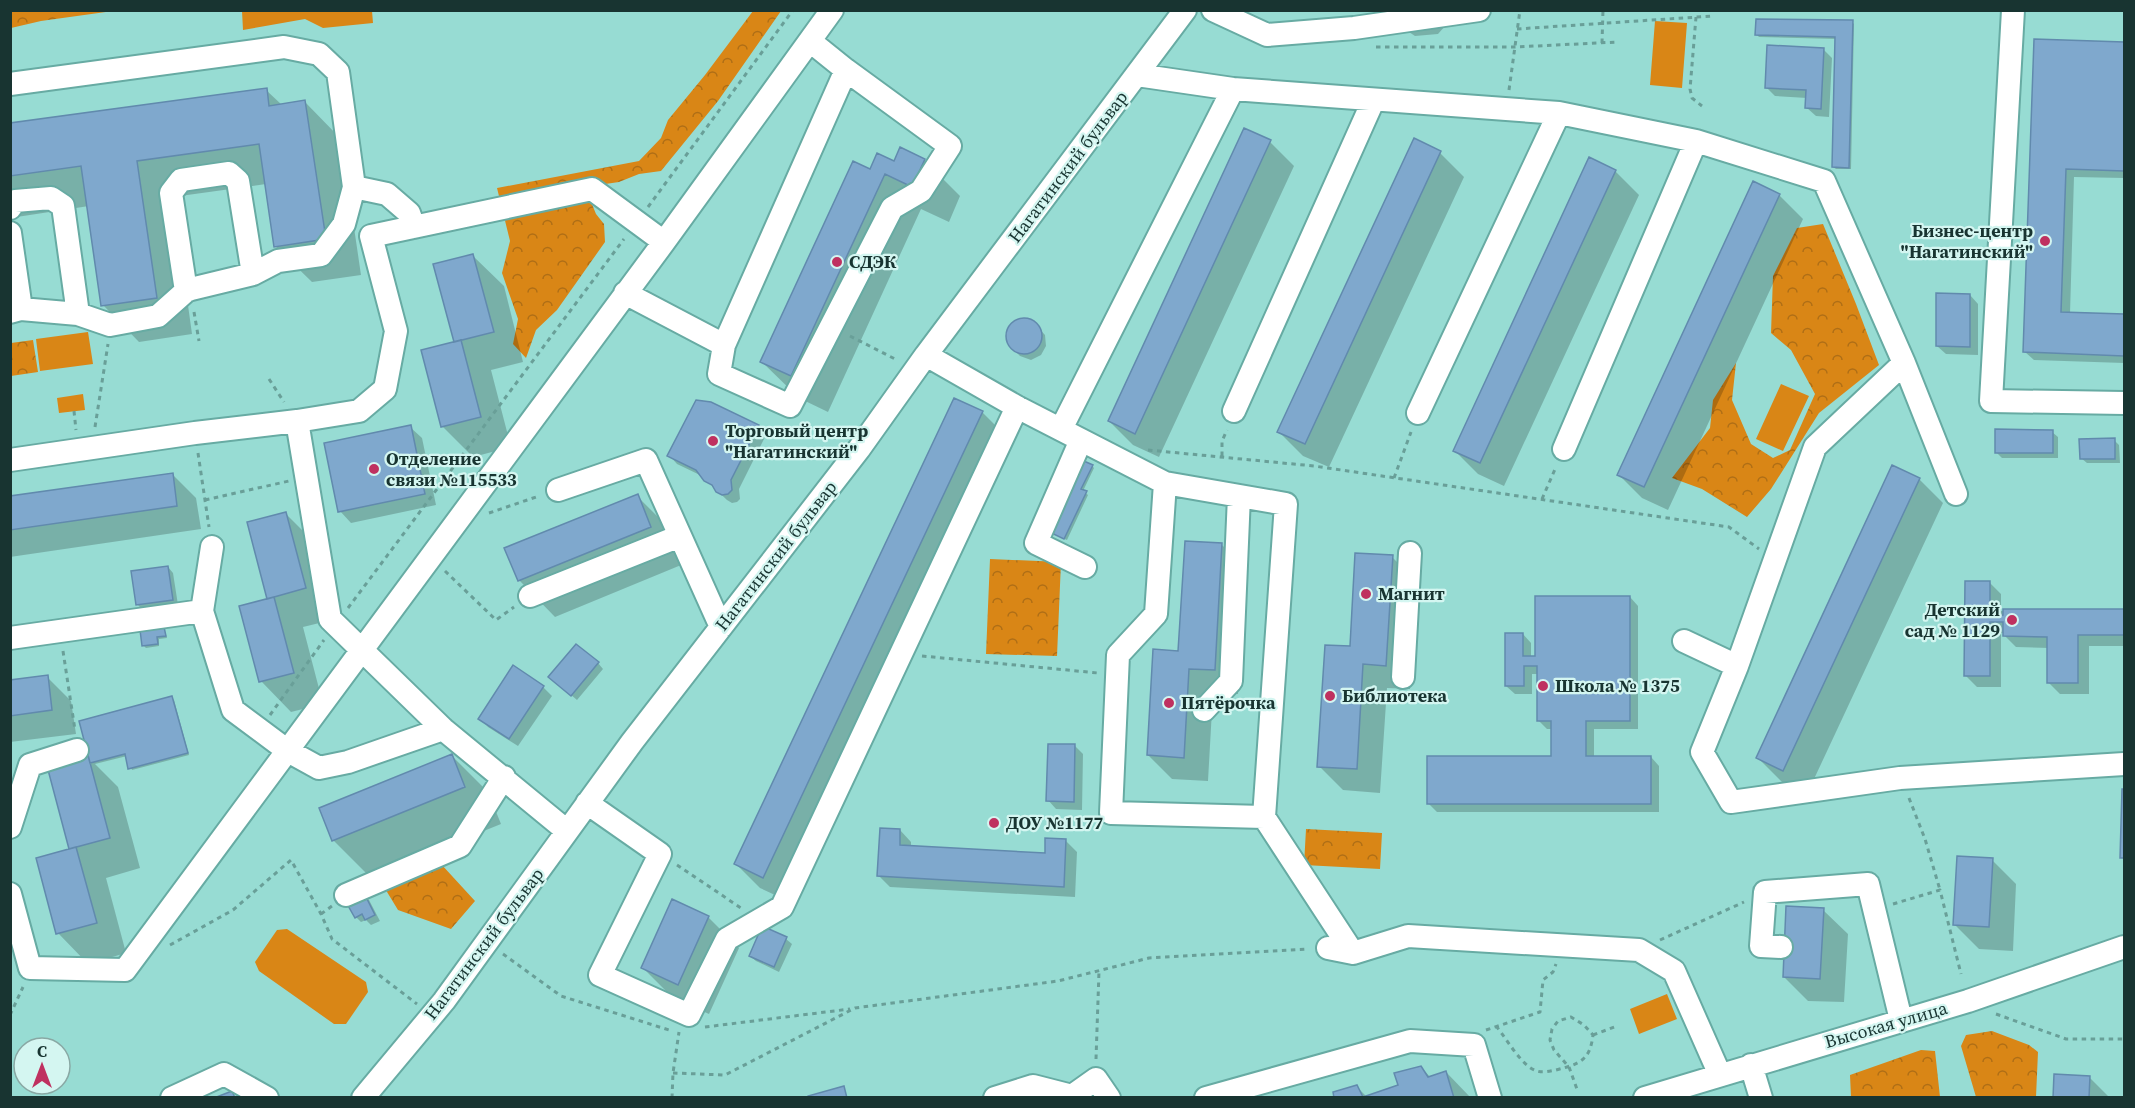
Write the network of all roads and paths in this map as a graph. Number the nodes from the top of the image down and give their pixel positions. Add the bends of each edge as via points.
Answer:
1 (793, 10) edge
2 (832, 10) edge
3 (1185, 10) edge
4 (1213, 10) edge
5 (1479, 10) edge
6 (1520, 10) edge
7 (1603, 10) edge
8 (2013, 10) edge
9 (1713, 16) dead end
10 (1696, 17) junction
11 (1353, 19) edge
12 (1603, 23) junction
13 (1517, 29) junction
14 (810, 41) junction
15 (1618, 42) dead end
16 (1602, 43) junction
17 (1366, 47) dead end
18 (1515, 47) junction
19 (846, 70) junction
20 (1137, 75) junction
21 (10, 84) edge
22 (1233, 89) junction
23 (1373, 101) junction
24 (1702, 106) dead end
25 (1506, 110) junction
26 (1559, 113) junction
27 (1696, 141) junction
28 (354, 187) junction
29 (10, 208) edge
30 (636, 222) junction
31 (414, 227) junction
32 (10, 233) edge
33 (664, 242) junction
34 (253, 274) junction
35 (188, 290) junction
36 (625, 293) junction
37 (16, 310) edge
38 (78, 314) junction
39 (111, 325) junction
40 (199, 341) dead end
41 (724, 345) junction
42 (926, 355) junction
43 (1904, 363) junction
44 (269, 379) dead end
45 (2124, 403) edge
46 (1017, 407) junction
47 (1234, 411) joint
48 (1418, 413) joint
49 (297, 421) junction
50 (1061, 429) junction
51 (195, 434) junction
52 (1081, 440) junction
53 (92, 448) junction
54 (1138, 449) dead end
55 (1564, 449) joint
56 (1222, 456) junction
57 (10, 460) edge
58 (308, 476) junction
59 (1394, 478) junction
60 (1165, 483) junction
61 (558, 490) joint
62 (1956, 494) dead end
63 (1239, 496) junction
64 (205, 500) junction
65 (1541, 500) junction
66 (456, 524) junction
67 (680, 536) junction
68 (212, 546) joint
69 (1410, 553) dead end
70 (431, 557) junction
71 (1774, 561) junction
72 (1085, 567) dead end
73 (530, 596) joint
74 (202, 611) junction
75 (336, 624) junction
76 (721, 627) junction
77 (60, 631) junction
78 (10, 638) edge
79 (1684, 641) dead end
80 (363, 650) junction
81 (901, 654) junction
82 (1737, 666) junction
83 (1117, 675) junction
84 (1403, 677) dead end
85 (71, 709) dead end
86 (1204, 710) dead end
87 (260, 729) junction
88 (443, 729) junction
89 (77, 750) dead end
90 (288, 751) junction
91 (2124, 764) edge
92 (504, 777) junction
93 (1900, 778) junction
94 (587, 803) junction
95 (1264, 817) junction
96 (10, 827) edge
97 (567, 831) junction
98 (660, 854) junction
99 (1940, 890) junction
100 (1765, 892) junction
101 (10, 894) edge
102 (346, 895) dead end
103 (1875, 909) junction
104 (760, 920) junction
105 (1562, 945) junction
106 (1781, 947) dead end
107 (2124, 947) edge
108 (164, 948) dead end
109 (1328, 948) joint
110 (1639, 950) junction
111 (1353, 953) junction
112 (30, 968) junction
113 (1099, 970) junction
114 (1961, 974) dead end
115 (418, 1005) dead end
116 (1988, 1011) dead end
117 (10, 1015) edge
118 (689, 1015) junction
119 (1901, 1020) junction
120 (1496, 1026) junction
121 (1617, 1026) dead end
122 (1593, 1035) junction
123 (2124, 1039) edge
124 (1472, 1045) junction
125 (1751, 1065) junction
126 (1569, 1067) junction
127 (673, 1073) junction
128 (1720, 1075) junction
129 (1096, 1079) junction
130 (1578, 1092) dead end
131 (172, 1098) edge
132 (267, 1098) edge
133 (363, 1098) edge
134 (672, 1098) edge
135 (995, 1098) edge
136 (1109, 1098) edge
137 (1206, 1098) edge
138 (1490, 1098) edge
139 (1645, 1098) edge
140 (1761, 1098) edge

1 - 30 path
2 - 14 street
3 - 20 street, Нагатинский бульвар
4 - 11 street via 1267,36
5 - 11 street
6 - 13 path
7 - 12 path
8 - 45 street via 1991,401
9 - 10 path
10 - 12 path
10 - 24 path via 1690,89 1692,98
12 - 13 path
12 - 16 path
13 - 18 path
14 - 19 street
14 - 33 street
15 - 16 path
16 - 18 path
17 - 18 path
18 - 25 path
19 - 41 street
19 - 41 street via 950,146 921,191 892,208 790,406 719,374
20 - 22 street
20 - 42 street, Нагатинский бульвар
21 - 28 street via 284,47 319,54 338,72
22 - 23 street
22 - 50 street
23 - 25 street
23 - 47 street
25 - 26 street
26 - 27 street
26 - 48 street
27 - 43 street via 1824,181
27 - 55 street
28 - 31 street via 387,194 409,213
28 - 34 street via 344,224 321,255 278,261
29 - 38 street via 15,201 51,198 63,206
30 - 31 street via 592,189
30 - 33 street
30 - 75 path
31 - 49 street via 371,236 396,331 385,389 359,411
32 - 37 street
33 - 36 street
34 - 35 street
34 - 35 street via 238,181 229,173 181,180 171,193
35 - 39 street via 158,316
35 - 40 path
36 - 41 street
36 - 66 street
37 - 38 street
38 - 39 street
39 - 53 path
42 - 46 street
42 - 76 street, Нагатинский бульвар via 859,449
43 - 62 street
43 - 71 street via 1815,447
44 - 49 path
46 - 50 street
46 - 81 street
47 - 56 path via 1222,441
48 - 59 path
49 - 51 street
49 - 58 street
50 - 52 street
51 - 53 street
51 - 64 path
52 - 60 street
52 - 72 street via 1036,543
53 - 57 street
54 - 56 path
55 - 65 path
56 - 59 path
58 - 64 path
58 - 75 street via 330,619
59 - 65 path
60 - 63 street
60 - 83 street via 1156,614 1118,655
61 - 66 path
61 - 67 street via 646,460
63 - 86 street via 1231,681
63 - 95 street via 1286,504
64 - 68 path
65 - 71 path via 1729,527
66 - 70 street
67 - 73 street
67 - 76 street
68 - 74 street
69 - 84 street
70 - 73 path via 496,620
70 - 80 street
71 - 82 street
74 - 77 street
74 - 87 street via 233,710
75 - 80 street
75 - 87 path
76 - 94 street, Нагатинский бульвар
77 - 78 street
77 - 85 path
79 - 82 street
80 - 88 street
80 - 90 street
81 - 83 path
81 - 104 street via 782,907
82 - 93 street via 1702,752 1731,802
83 - 95 street via 1111,813
87 - 90 street
88 - 90 street via 319,768
88 - 92 street
89 - 96 street via 30,765
90 - 112 street via 124,970
91 - 93 street
92 - 97 street
92 - 102 street via 460,846
93 - 99 path via 1925,839
94 - 97 street, Нагатинский бульвар
94 - 98 street
95 - 111 street
97 - 133 street, Нагатинский бульвар via 444,1001
98 - 104 path
98 - 118 street via 600,975
99 - 103 path
99 - 114 path
100 - 103 street via 1868,884
100 - 106 street via 1761,946
100 - 110 path
101 - 112 street
103 - 119 street
104 - 118 street via 727,939
105 - 110 street
105 - 111 street via 1408,936
105 - 120 path via 1553,972 1543,980 1540,1012
107 - 119 street, Высокая улица
108 - 115 path via 233,910 291,860 332,939
109 - 111 street
109 - 113 path via 1149,958
110 - 128 street via 1674,971
112 - 117 path
113 - 127 path via 1058,981 855,1008 725,1075
113 - 129 path
116 - 123 path via 2066,1040
118 - 127 path via 679,1033
119 - 125 street, Высокая улица
120 - 124 path via 1475,1033
120 - 126 path via 1522,1060 1537,1071
121 - 122 path
122 - 126 path via 1592,1047 1580,1063
122 - 126 path via 1570,1017 1558,1021 1550,1040
124 - 137 street via 1410,1041
124 - 138 street
125 - 128 street, Высокая улица
125 - 140 street
126 - 130 path
127 - 134 path
128 - 139 street, Высокая улица
129 - 135 street via 1072,1096 1033,1086
129 - 136 street
131 - 132 street via 224,1074

